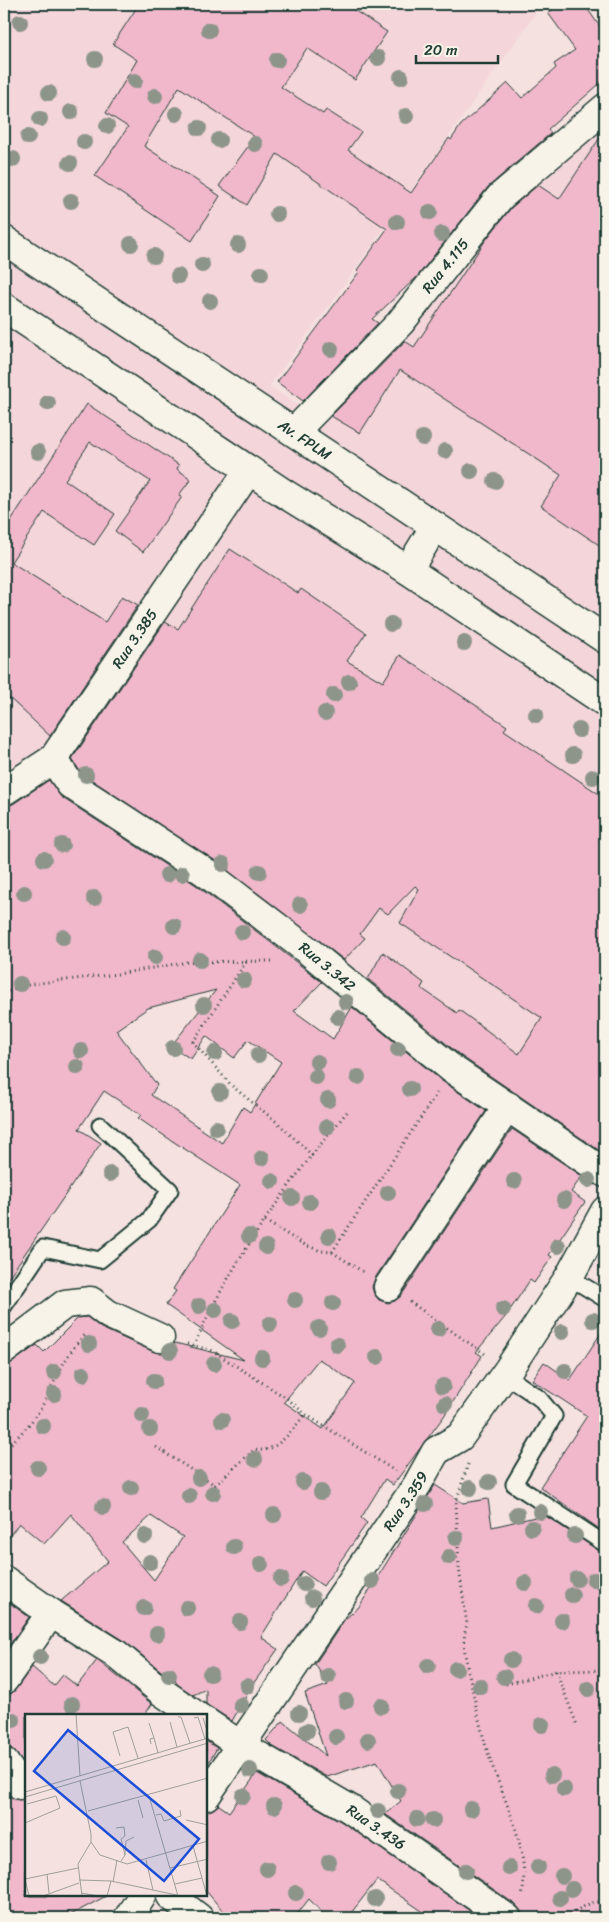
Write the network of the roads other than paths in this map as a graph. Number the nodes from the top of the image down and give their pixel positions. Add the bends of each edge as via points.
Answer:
1 (605, 108) edge
2 (4, 240) edge
3 (4, 306) edge
4 (294, 432) junction
5 (249, 470) junction
6 (435, 526) junction
7 (408, 570) junction
8 (605, 639) edge
9 (605, 702) edge
10 (53, 759) junction
11 (4, 791) edge
12 (508, 1106) junction
13 (100, 1125) dead end
14 (605, 1173) edge
15 (605, 1211) edge
16 (569, 1277) junction
17 (388, 1287) dead end
18 (605, 1299) edge
19 (4, 1306) edge
20 (160, 1338) road end
21 (4, 1350) edge
22 (504, 1374) junction
23 (605, 1544) edge
24 (4, 1580) edge
25 (51, 1614) junction
26 (4, 1680) edge
27 (194, 1714) edge
28 (208, 1723) edge
29 (240, 1745) junction
30 (4, 1762) edge
31 (20, 1784) dead end
32 (208, 1793) edge
33 (141, 1897) edge
34 (172, 1897) edge
35 (509, 1914) edge
36 (128, 1918) edge
37 (199, 1918) edge

1 - 4 street, Rua 4.115 via 500,197 400,323
2 - 4 street, Av. FPLM
3 - 5 street
4 - 6 street, Av. FPLM
5 - 7 street
5 - 10 street, Rua 3.385
6 - 7 street
6 - 8 street, Av. FPLM
7 - 9 street
10 - 11 street, Rua 3.385
10 - 12 street, Rua 3.342 via 70,784 204,872 306,949 452,1069
12 - 14 street, Rua 3.342
12 - 17 street
13 - 19 lane via 170,1190 149,1220 100,1260 43,1248
15 - 16 street, Rua 3.359
16 - 18 lane
16 - 22 street, Rua 3.359
20 - 21 street via 108,1314 91,1301 65,1304
22 - 23 lane via 539,1398 554,1416 514,1484
22 - 29 street, Rua 3.359 via 460,1437 436,1451 417,1485
24 - 25 street
25 - 26 street
25 - 27 street via 115,1653
28 - 29 street, Rua 3.436
29 - 32 street, Rua 3.359
29 - 35 street, Rua 3.436 via 350,1809
30 - 31 street
33 - 36 street
34 - 37 street

